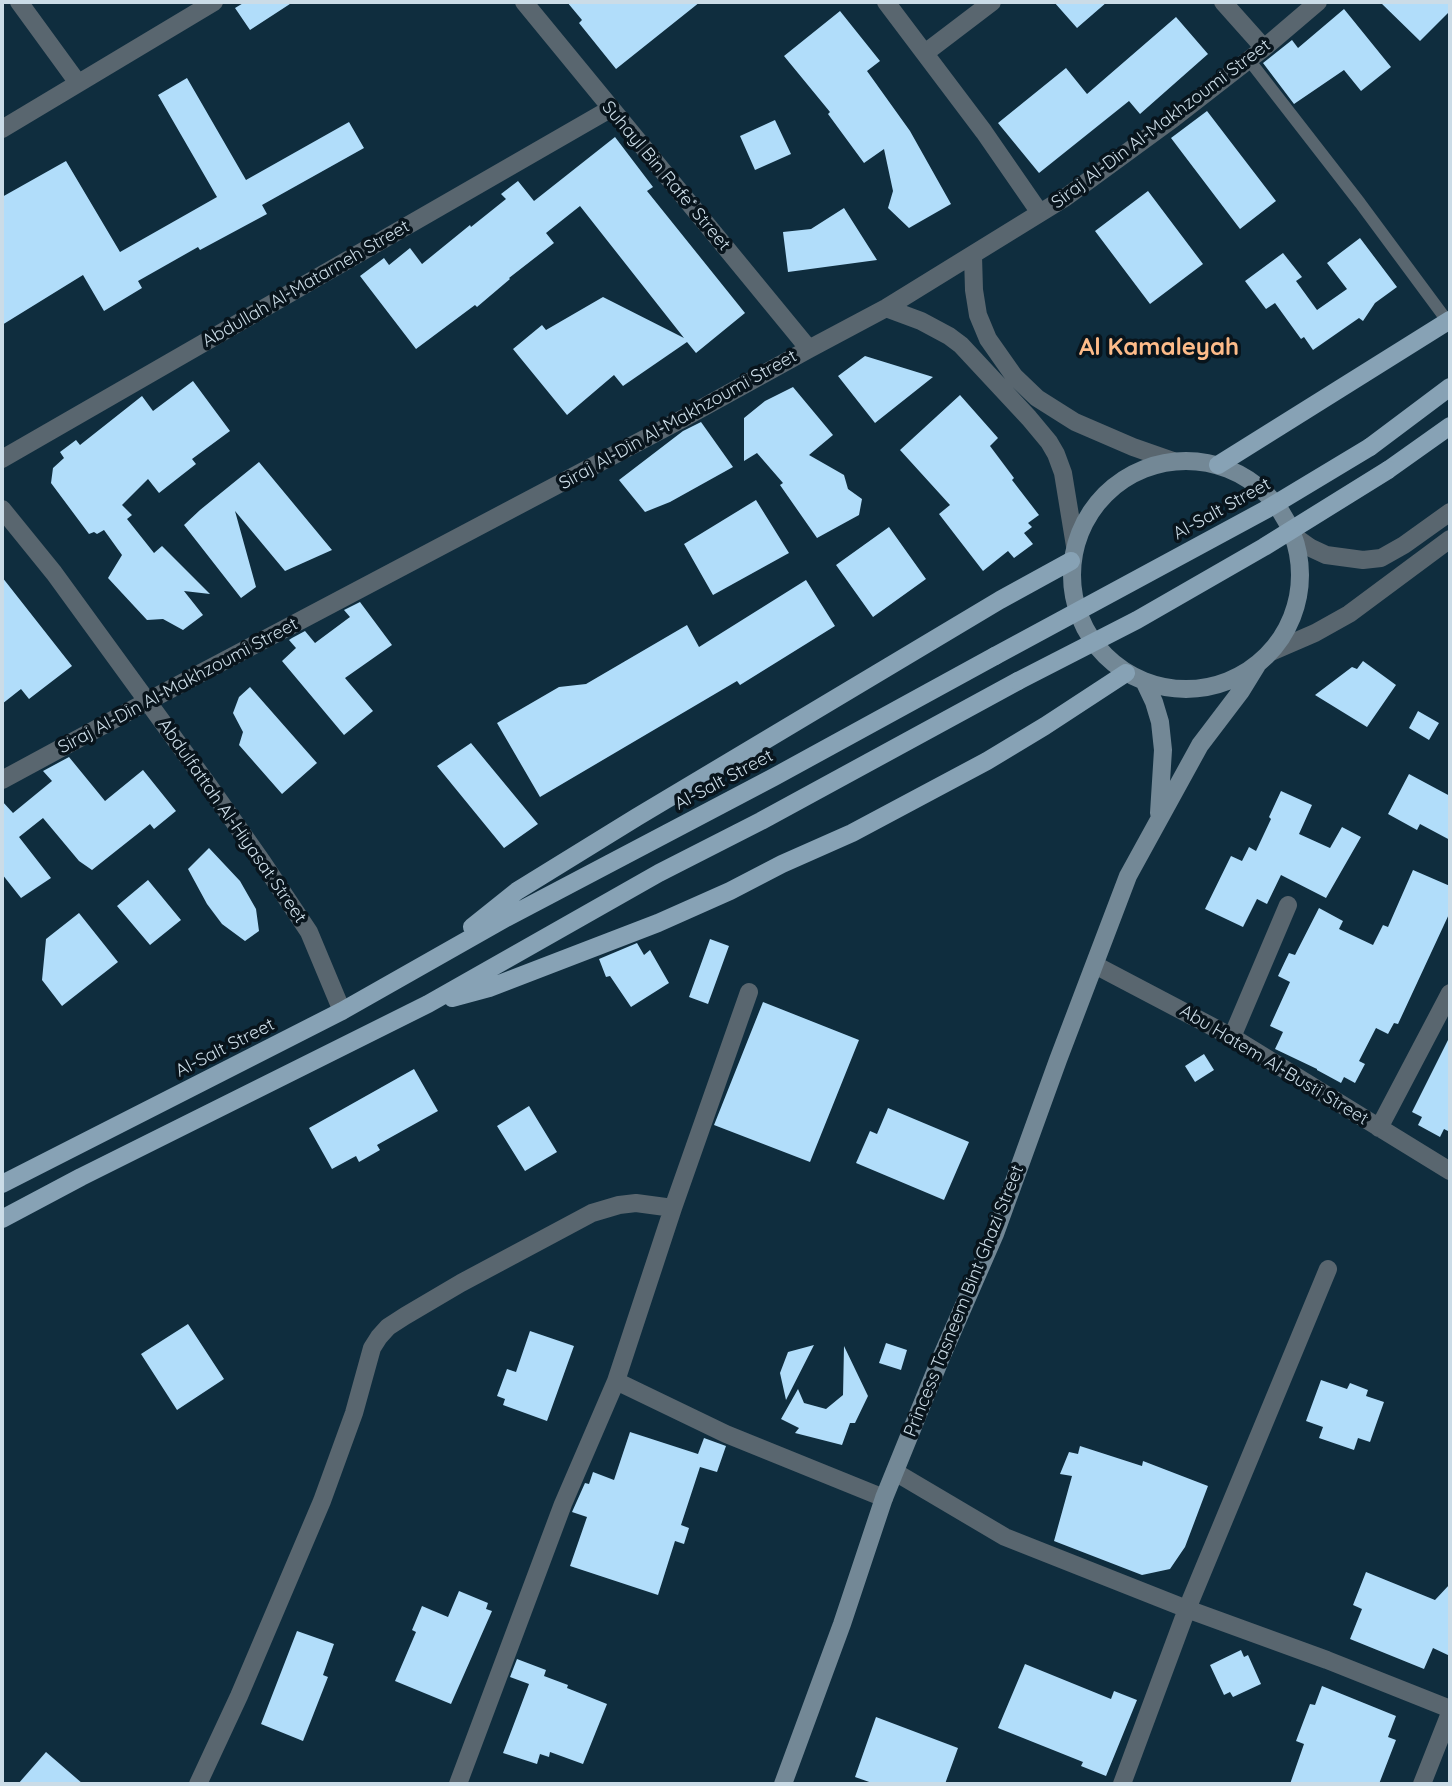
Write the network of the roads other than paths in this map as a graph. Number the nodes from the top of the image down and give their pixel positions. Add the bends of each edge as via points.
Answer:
1 (19, 2) edge
2 (214, 2) edge
3 (524, 2) edge
4 (886, 2) edge
5 (992, 2) edge
6 (1223, 2) edge
7 (1318, 2) edge
8 (1264, 48) junction
9 (925, 53) junction
10 (1248, 60) junction
11 (78, 83) junction
12 (610, 109) junction
13 (2, 129) edge
14 (1040, 213) junction
15 (973, 256) junction
16 (886, 308) junction
17 (1449, 321) edge
18 (809, 349) junction
19 (1014, 376) junction
20 (999, 387) junction
21 (1450, 387) edge
22 (1450, 426) edge
23 (2, 459) edge
24 (1173, 461) junction
25 (1218, 465) junction
26 (2, 509) edge
27 (1450, 512) edge
28 (1294, 536) junction
29 (1450, 539) edge
30 (1073, 554) junction
31 (1271, 652) junction
32 (1257, 665) junction
33 (1126, 673) junction
34 (1145, 683) junction
35 (148, 701) junction
36 (2, 780) edge
37 (1158, 824) junction
38 (1287, 905) dead end
39 (442, 953) junction
40 (1095, 965) junction
41 (749, 992) dead end
42 (1450, 993) edge
43 (428, 1004) junction
44 (342, 1011) junction
45 (1232, 1037) junction
46 (1379, 1128) junction
47 (1450, 1171) edge
48 (2, 1184) edge
49 (673, 1208) junction
50 (2, 1219) edge
51 (1328, 1269) dead end
52 (615, 1381) junction
53 (895, 1472) junction
54 (884, 1498) junction
55 (1187, 1609) junction
56 (1450, 1711) edge
57 (198, 1784) edge
58 (457, 1784) edge
59 (783, 1784) edge
60 (1122, 1784) edge
61 (1422, 1784) edge

1 - 11 street
2 - 11 street
3 - 12 street, Suhayl Bin Rafe‘ Street
4 - 9 street
5 - 9 street
6 - 8 street
7 - 8 street, Siraj Al-Din Al-Makhzoumi Street
8 - 10 street, Siraj Al-Din Al-Makhzoumi Street
9 - 14 street
10 - 14 street, Siraj Al-Din Al-Makhzoumi Street
10 - 17 lane
11 - 13 street
12 - 18 street, Suhayl Bin Rafe‘ Street
12 - 23 street, Abdullah Al-Matarneh Street
14 - 15 street, Siraj Al-Din Al-Makhzoumi Street
15 - 16 street, Siraj Al-Din Al-Makhzoumi Street
15 - 19 street via 978,314 988,339
16 - 18 street, Siraj Al-Din Al-Makhzoumi Street
16 - 20 street via 949,336
17 - 25 main road
18 - 35 street, Siraj Al-Din Al-Makhzoumi Street
19 - 20 street
19 - 24 street via 1037,398 1075,422
20 - 30 street via 1056,454 1068,499
21 - 39 main road, Al-Salt Street, bridge via 1370,447 1267,509
22 - 43 main road, bridge via 1388,470 1149,613 659,873
24 - 25 main road
24 - 30 main road via 1121,480 1093,507
25 - 28 main road via 1251,480 1277,505
26 - 35 street, Abdulfattah Al-Hiyasat Street
27 - 28 street via 1381,558 1363,561 1326,555
28 - 31 main road via 1301,576 1299,597 1293,617
29 - 31 street via 1349,614
30 - 33 main road via 1072,594 1082,626 1100,653
30 - 39 main road via 517,891
31 - 32 main road
32 - 34 main road via 1222,684 1194,690
32 - 37 main road, Princess Tasneem Bint Ghazi Street via 1200,745
33 - 34 main road
33 - 43 main road via 987,761 730,891 524,975
34 - 37 main road, Princess Tasneem Bint Ghazi Street via 1160,722 1163,750
35 - 36 street, Siraj Al-Din Al-Makhzoumi Street
35 - 44 street, Abdulfattah Al-Hiyasat Street via 309,932
37 - 40 main road, Princess Tasneem Bint Ghazi Street via 1128,876
38 - 45 street
39 - 44 main road, Al-Salt Street
40 - 45 street, Abu Hatem Al-Busti Street
40 - 53 main road, Princess Tasneem Bint Ghazi Street via 995,1234
41 - 49 street
42 - 46 street
43 - 50 main road
44 - 48 main road, Al-Salt Street
45 - 46 street, Abu Hatem Al-Busti Street
46 - 47 street, Abu Hatem Al-Busti Street
49 - 52 street
49 - 57 street via 636,1203 592,1213 461,1283 379,1337 322,1501
51 - 55 street
52 - 54 street
52 - 58 street via 563,1504
53 - 54 main road, Princess Tasneem Bint Ghazi Street
53 - 55 street via 1005,1537
54 - 59 main road, Princess Tasneem Bint Ghazi Street
55 - 56 street
55 - 60 street
56 - 61 street

